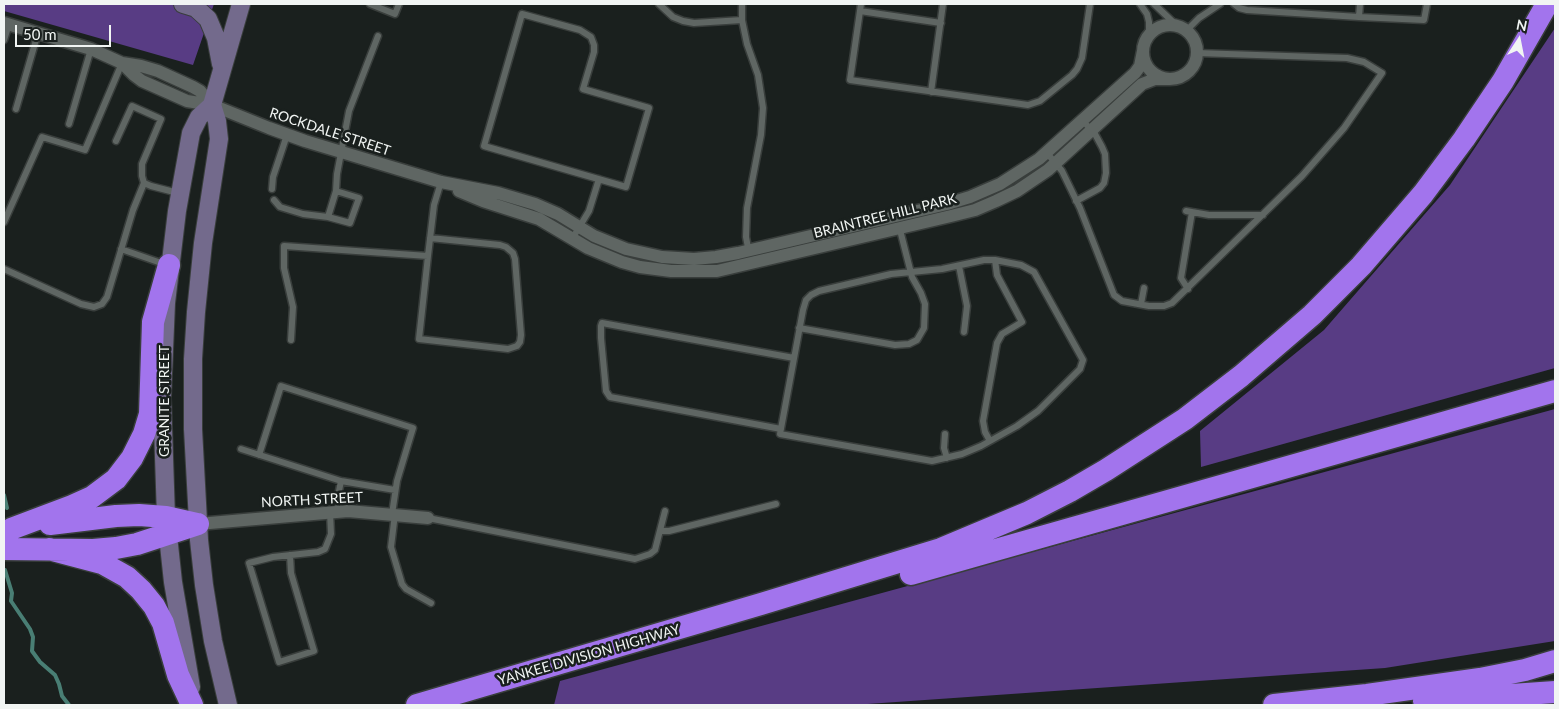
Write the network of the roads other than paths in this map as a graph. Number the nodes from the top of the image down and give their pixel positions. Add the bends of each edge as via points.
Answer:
1 (183, 4) edge
2 (241, 4) edge
3 (370, 4) edge
4 (399, 4) edge
5 (659, 4) edge
6 (742, 4) edge
7 (943, 4) edge
8 (1090, 4) edge
9 (1140, 4) edge
10 (1154, 4) edge
11 (1220, 4) edge
12 (1234, 4) edge
13 (1360, 4) edge
14 (1427, 4) edge
15 (1547, 4) edge
16 (860, 7) edge
17 (1359, 17) junction
18 (742, 20) junction
19 (6, 23) edge
20 (941, 23) junction
21 (1184, 29) junction
22 (38, 33) junction
23 (378, 36) dead end
24 (4, 40) edge
25 (1144, 46) junction
26 (91, 49) junction
27 (1197, 53) junction
28 (122, 63) junction
29 (221, 72) junction
30 (1168, 79) junction
31 (930, 92) junction
32 (212, 105) junction
33 (16, 109) dead end
34 (68, 124) dead end
35 (1087, 126) junction
36 (287, 135) junction
37 (116, 141) dead end
38 (342, 153) junction
39 (1047, 153) junction
40 (1056, 163) junction
41 (599, 179) junction
42 (441, 182) junction
43 (144, 183) junction
44 (272, 189) dead end
45 (336, 191) junction
46 (179, 193) junction
47 (274, 200) dead end
48 (1076, 201) junction
49 (1263, 215) junction
50 (328, 216) junction
51 (897, 216) junction
52 (4, 222) edge
53 (579, 228) junction
54 (900, 228) junction
55 (430, 238) junction
56 (572, 239) junction
57 (121, 249) junction
58 (428, 256) junction
59 (750, 257) junction
60 (996, 260) junction
61 (169, 265) junction
62 (959, 266) junction
63 (4, 269) edge
64 (911, 272) junction
65 (1144, 288) dead end
66 (1188, 289) junction
67 (1141, 304) junction
68 (799, 328) junction
69 (964, 332) dead end
70 (291, 340) dead end
71 (794, 358) junction
72 (1555, 391) edge
73 (781, 429) junction
74 (945, 434) dead end
75 (990, 441) junction
76 (241, 449) dead end
77 (259, 455) junction
78 (947, 458) junction
79 (341, 481) junction
80 (395, 490) junction
81 (776, 504) dead end
82 (665, 510) dead end
83 (334, 512) junction
84 (393, 514) junction
85 (428, 518) joint
86 (198, 524) junction
87 (166, 526) junction
88 (661, 531) junction
89 (6, 536) edge
90 (49, 549) junction
91 (290, 555) junction
92 (431, 603) dead end
93 (761, 604) junction
94 (1555, 661) edge
95 (1555, 692) edge
96 (194, 705) edge
97 (228, 705) edge
98 (417, 705) edge
99 (1275, 705) edge
100 (1285, 705) edge
101 (1373, 705) edge

1 - 29 main road via 200,11 211,24 219,46
2 - 29 main road, GRANITE STREET
3 - 4 lane via 396,14
5 - 18 lane via 683,22
6 - 18 lane
7 - 20 lane
8 - 31 lane via 1078,68 1037,103 1020,105
9 - 25 lane via 1149,22
10 - 21 lane
11 - 21 lane
12 - 17 lane via 1247,10
13 - 17 lane
14 - 17 lane via 1424,20
15 - 93 highway via 1477,120 1407,213 1312,315 1222,391 1120,462 1028,513 941,549
16 - 20 lane
16 - 31 lane via 850,80
18 - 59 lane via 758,75 763,108 747,208 746,237
19 - 22 street
19 - 24 lane
20 - 31 lane
21 - 25 street, BRAINTREE HILL PARK via 1169,25 1159,27 1150,33
21 - 27 street via 1195,42
22 - 26 street
22 - 33 lane
23 - 38 lane via 349,111
25 - 30 street via 1144,60 1152,72
25 - 35 street, BRAINTREE HILL PARK via 1135,73
26 - 28 street
26 - 34 lane
27 - 30 street, BRAINTREE HILL PARK via 1189,71
27 - 49 lane via 1347,58 1364,62 1382,73 1332,144
28 - 32 street via 150,68 185,83 200,91
28 - 52 lane via 85,150 42,137
29 - 32 main road, GRANITE STREET
30 - 35 street, BRAINTREE HILL PARK via 1142,84
32 - 36 street, ROCKDALE STREET
32 - 46 main road, GRANITE STREET via 194,126
32 - 86 main road, GRANITE STREET via 219,140 203,243 193,359
35 - 39 street, BRAINTREE HILL PARK
35 - 40 street, BRAINTREE HILL PARK
35 - 48 lane via 1105,154 1105,178 1096,191
36 - 38 street, ROCKDALE STREET
36 - 44 lane
37 - 43 lane via 132,106 161,119 141,168
38 - 42 street, ROCKDALE STREET
38 - 45 lane
39 - 40 lane
39 - 51 street, BRAINTREE HILL PARK via 1019,173 980,193
40 - 48 lane
40 - 54 street, BRAINTREE HILL PARK via 1016,191 986,205
41 - 41 lane via 626,187 649,108 583,89 594,50 591,37 580,30 522,14 484,146
41 - 53 lane via 591,207
42 - 53 street, ROCKDALE STREET via 535,204
42 - 55 lane
42 - 56 street, ROCKDALE STREET via 483,201 539,219
43 - 46 lane
43 - 57 lane
45 - 50 lane
45 - 50 lane via 359,198 350,224
46 - 61 main road, GRANITE STREET
47 - 50 lane via 280,207 303,214
48 - 67 lane via 1114,295
49 - 66 lane
49 - 66 lane via 1189,212 1182,274
51 - 54 lane
51 - 59 street, BRAINTREE HILL PARK
53 - 56 lane
53 - 59 street, BRAINTREE HILL PARK via 611,244 662,257
54 - 59 street, BRAINTREE HILL PARK
54 - 64 lane
55 - 58 lane
55 - 58 lane via 500,245 513,253 521,335 517,346 508,349 419,338
56 - 59 street, BRAINTREE HILL PARK via 614,259 660,270 717,271
57 - 61 lane
57 - 63 lane via 105,301 94,307
58 - 70 lane via 284,246 284,268 293,307
60 - 62 lane
60 - 75 lane via 997,275 1022,322 1002,334 996,346 983,422
60 - 75 lane via 1021,264 1034,272 1083,362 1080,369 1038,410
61 - 87 main road, GRANITE STREET via 162,382
61 - 89 highway via 153,322 149,420 132,458 116,479 92,497
62 - 64 lane
62 - 69 lane via 967,306
64 - 68 lane via 884,275 814,293 805,303
64 - 68 lane via 926,311 923,333 913,342 895,346
65 - 67 lane
66 - 67 lane via 1168,305
68 - 71 lane
71 - 73 lane
71 - 73 lane via 602,323 606,391 610,397
72 - 93 highway via 831,596
73 - 78 lane via 780,434 920,460
74 - 78 lane
75 - 78 lane
76 - 77 lane
77 - 79 lane
77 - 80 lane via 281,386 414,428
79 - 80 lane
79 - 83 lane
80 - 84 lane
81 - 88 lane via 669,532
82 - 88 lane
83 - 84 street, NORTH STREET
83 - 86 street, NORTH STREET
83 - 91 lane via 325,548 318,552
84 - 85 street, NORTH STREET
84 - 92 lane via 391,547 402,586
85 - 88 lane via 631,558 653,552
86 - 87 highway
86 - 97 main road, GRANITE STREET via 210,622
87 - 89 highway via 139,515 116,516
87 - 90 highway via 137,544 93,550
87 - 96 main road, GRANITE STREET
89 - 90 highway
90 - 96 highway via 102,563 127,577 141,590 163,623 178,675
91 - 91 lane via 249,563 279,662 314,651 291,573
93 - 98 highway, YANKEE DIVISION HIGHWAY
94 - 99 highway via 1480,679
95 - 101 highway
99 - 100 highway

